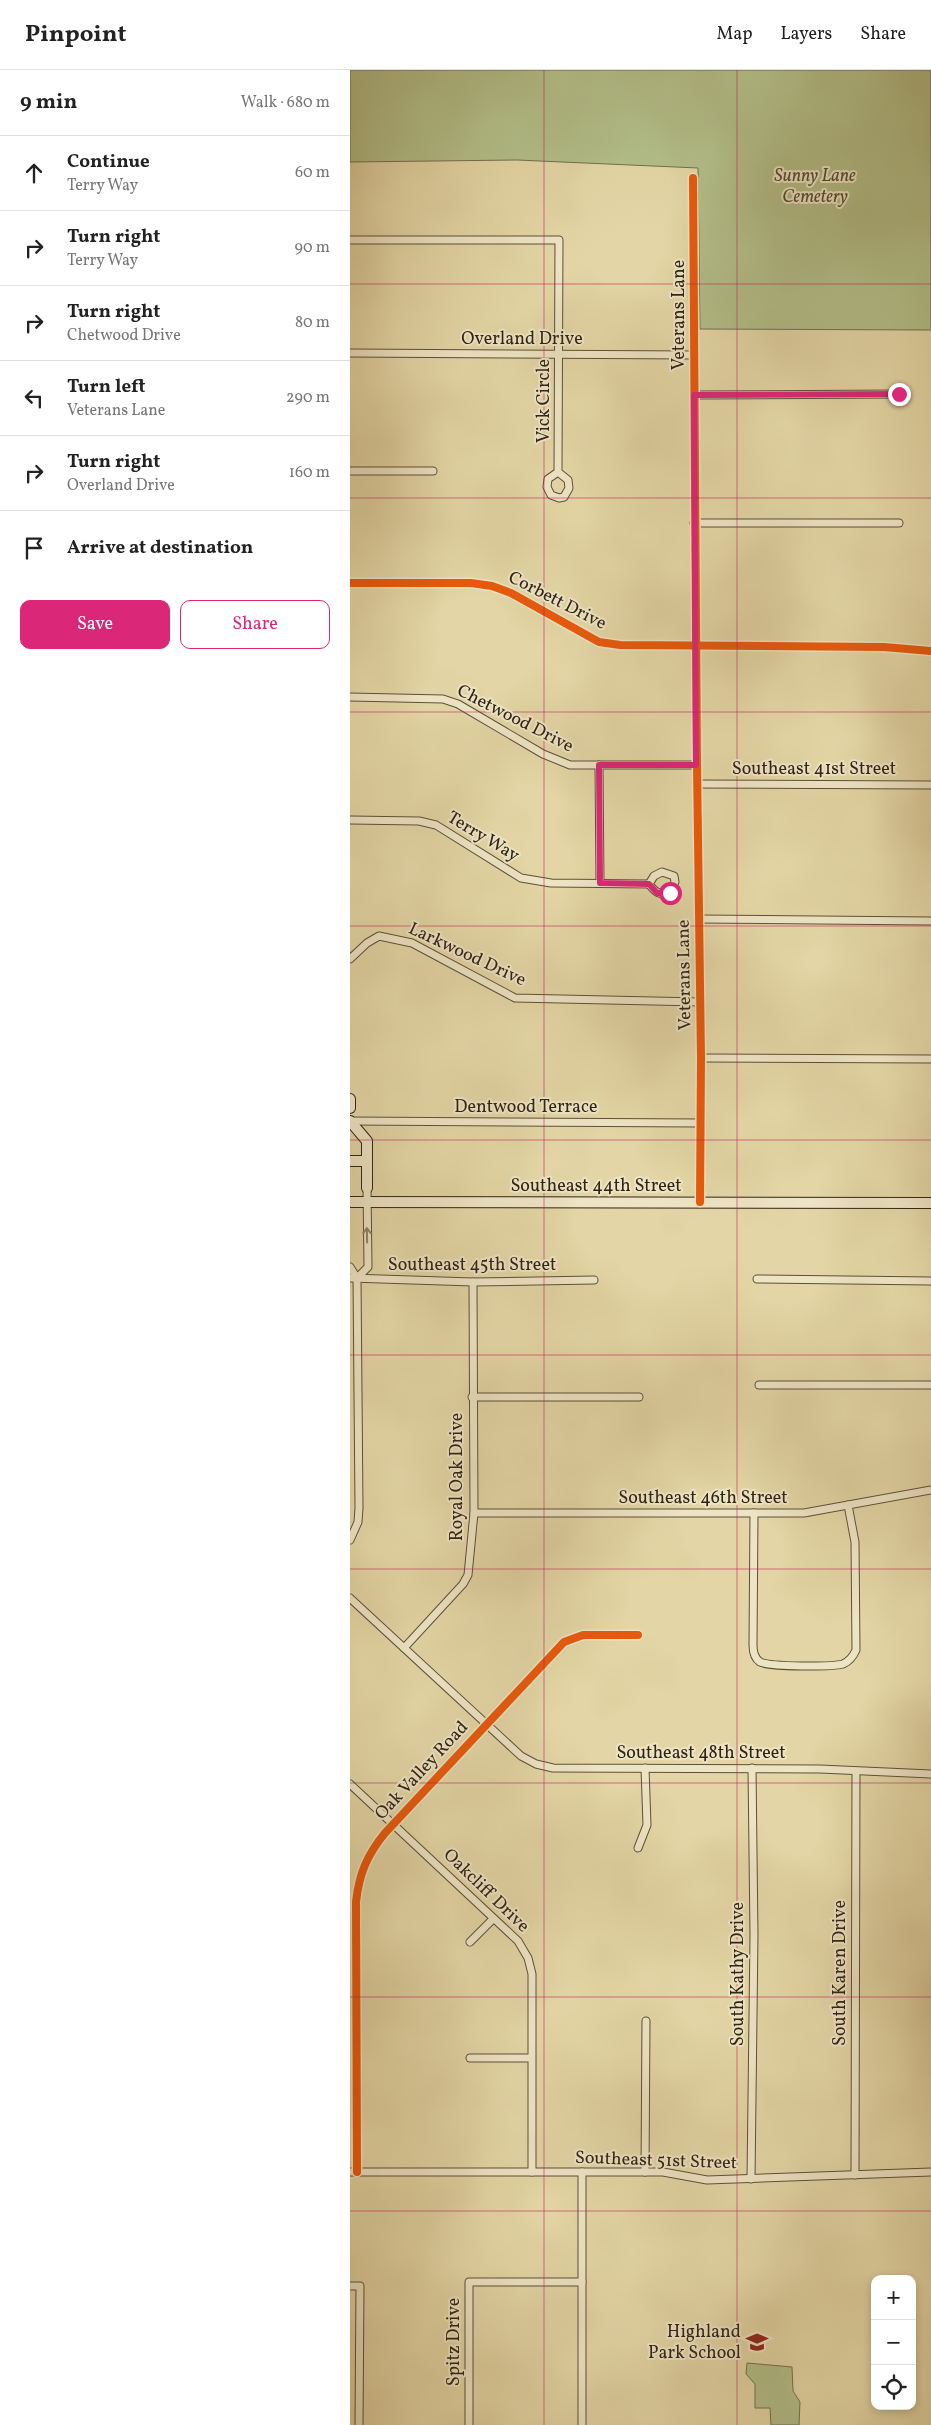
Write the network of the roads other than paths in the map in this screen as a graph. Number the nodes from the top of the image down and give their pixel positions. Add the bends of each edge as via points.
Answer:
1 (693, 178) dead end
2 (350, 240) edge
3 (350, 353) edge
4 (559, 353) junction
5 (694, 355) junction
6 (899, 394) dead end
7 (694, 395) junction
8 (350, 471) edge
9 (433, 471) dead end
10 (558, 472) dead end
11 (694, 523) junction
12 (899, 523) dead end
13 (350, 583) edge
14 (696, 645) junction
15 (931, 651) edge
16 (350, 697) edge
17 (599, 765) junction
18 (696, 765) junction
19 (697, 784) junction
20 (931, 785) edge
21 (350, 820) edge
22 (600, 883) junction
23 (649, 884) dead end
24 (699, 919) junction
25 (931, 921) edge
26 (350, 959) edge
27 (700, 1002) junction
28 (701, 1058) junction
29 (931, 1059) edge
30 (350, 1099) edge
31 (350, 1108) edge
32 (350, 1121) edge
33 (701, 1123) junction
34 (350, 1161) edge
35 (367, 1161) junction
36 (366, 1188) joint
37 (350, 1202) edge
38 (367, 1202) junction
39 (700, 1202) junction
40 (931, 1203) edge
41 (350, 1267) edge
42 (354, 1278) edge
43 (757, 1279) dead end
44 (594, 1280) dead end
45 (931, 1281) edge
46 (473, 1282) junction
47 (759, 1386) dead end
48 (931, 1386) edge
49 (472, 1397) junction
50 (639, 1397) dead end
51 (931, 1490) edge
52 (848, 1505) junction
53 (474, 1513) junction
54 (754, 1514) junction
55 (350, 1540) edge
56 (350, 1598) edge
57 (638, 1635) dead end
58 (404, 1648) junction
59 (486, 1724) junction
60 (644, 1768) junction
61 (752, 1768) junction
62 (856, 1772) junction
63 (931, 1774) edge
64 (350, 1784) edge
65 (393, 1824) junction
66 (638, 1848) dead end
67 (492, 1918) junction
68 (470, 1942) dead end
69 (646, 2021) dead end
70 (470, 2058) dead end
71 (531, 2058) junction
72 (354, 2172) edge
73 (532, 2172) junction
74 (582, 2172) junction
75 (645, 2172) junction
76 (931, 2172) edge
77 (855, 2175) junction
78 (751, 2180) junction
79 (582, 2282) junction
80 (350, 2286) edge
81 (359, 2425) edge
82 (469, 2425) edge
83 (582, 2425) edge

1 - 5 street, Veterans Lane
2 - 4 street, Vick Circle via 559,240
3 - 4 street, Overland Drive
4 - 5 street, Overland Drive
4 - 10 street, Vick Circle
5 - 7 street, Veterans Lane
6 - 7 street
7 - 11 street, Veterans Lane
8 - 9 street
11 - 12 street
11 - 14 street, Veterans Lane
13 - 14 street, Corbett Drive via 471,583 492,586 511,593 599,642
14 - 15 street, Corbett Drive via 884,647
14 - 18 street, Veterans Lane
16 - 17 street, Chetwood Drive via 442,699 458,704 543,754 570,764
17 - 18 street, Chetwood Drive
17 - 22 street
18 - 19 street, Veterans Lane
19 - 20 street, Southeast 41st Street
19 - 24 street, Veterans Lane
21 - 22 street, Terry Way via 419,821 436,825 521,878 551,883
22 - 23 street, Terry Way
24 - 25 street
24 - 27 street, Veterans Lane
26 - 27 street, Larkwood Drive via 379,936 412,943 515,998
27 - 28 street, Veterans Lane
28 - 29 street
28 - 33 street, Veterans Lane
30 - 31 main road
32 - 33 street, Dentwood Terrace
32 - 35 main road via 367,1141
33 - 39 street, Veterans Lane
34 - 35 main road
35 - 36 main road
36 - 38 street
37 - 38 main road, Southeast 44th Street
38 - 39 main road, Southeast 44th Street
42 -> 38 street via 368,1267
39 - 40 main road, Southeast 44th Street
41 - 42 street
42 - 46 street, Southeast 45th Street
42 - 55 street via 359,1508 358,1522
43 - 45 street
44 - 46 street, Southeast 45th Street
46 - 49 street, Royal Oak Drive
47 - 48 street
49 - 50 street
49 - 53 street, Royal Oak Drive
51 - 52 street, Southeast 46th Street
52 - 54 street, Southeast 46th Street via 804,1513
52 - 54 street via 855,1542 856,1650 850,1660 837,1665 770,1664 758,1661 755,1656
53 - 54 street, Southeast 46th Street
53 - 58 street, Royal Oak Drive via 468,1575
56 - 58 street, Southeast 48th Street
57 - 59 street, Oak Valley Road via 583,1635 564,1642
58 - 59 street, Southeast 48th Street
59 - 60 street, Southeast 48th Street via 521,1756 543,1766
59 - 65 street, Oak Valley Road
60 - 61 street, Southeast 48th Street
60 - 66 street via 647,1824
61 - 62 street, Southeast 48th Street
61 - 78 street, South Kathy Drive
62 - 63 street, Southeast 48th Street
62 - 77 street, South Karen Drive
64 - 65 street, Oakcliff Drive
65 - 67 street, Oakcliff Drive
65 - 72 street, Oak Valley Road via 367,1858 357,1891
67 - 68 street
67 - 71 street, Oakcliff Drive via 518,1941 531,1965
69 - 75 street
70 - 71 street
71 - 73 street, Oakcliff Drive
72 - 73 street, Southeast 51st Street
73 - 74 street, Southeast 51st Street
74 - 75 street, Southeast 51st Street
74 - 79 street
75 - 78 street, Southeast 51st Street via 668,2172 707,2180
76 - 77 street, Southeast 51st Street
77 - 78 street, Southeast 51st Street
79 - 82 street, Spitz Drive via 469,2282
79 - 83 street
80 - 81 street via 360,2286

